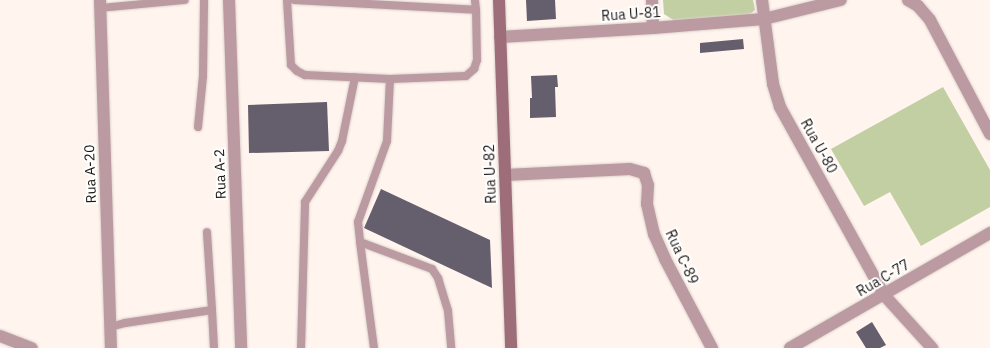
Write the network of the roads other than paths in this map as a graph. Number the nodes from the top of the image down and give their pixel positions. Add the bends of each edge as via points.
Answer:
1 (185, 0) edge
2 (204, 0) edge
3 (229, 0) edge
4 (287, 0) edge
5 (294, 0) edge
6 (475, 0) edge
7 (499, 0) edge
8 (652, 0) edge
9 (762, 0) edge
10 (841, 0) edge
11 (908, 0) edge
12 (100, 4) edge
13 (476, 10) junction
14 (764, 19) junction
15 (653, 28) junction
16 (500, 37) junction
17 (355, 77) junction
18 (390, 79) junction
19 (198, 127) dead end
20 (990, 134) edge
21 (505, 175) junction
22 (207, 232) dead end
23 (990, 233) edge
24 (360, 242) junction
25 (884, 294) junction
26 (212, 310) junction
27 (110, 327) junction
28 (0, 336) edge
29 (32, 348) edge
30 (110, 348) edge
31 (214, 348) edge
32 (241, 348) edge
33 (301, 348) edge
34 (374, 348) edge
35 (451, 348) edge
36 (511, 348) edge
37 (712, 348) edge
38 (790, 348) edge
39 (932, 348) edge

1 - 12 lane
2 - 19 lane via 203,76
3 - 32 street, Rua A-2
4 - 17 lane via 291,65 305,75
5 - 13 lane
6 - 13 lane
7 - 16 street, Rua U-82
8 - 15 street
9 - 14 street, Rua U-80
10 - 14 street, Rua U-81
11 - 20 street via 918,6 930,20
12 - 27 street, Rua A-20
13 - 18 lane via 477,60 474,69 466,76
14 - 15 street, Rua U-81
14 - 25 street, Rua U-80 via 773,84 780,107
15 - 16 street, Rua U-81
16 - 21 street, Rua U-82
17 - 18 lane
17 - 33 lane via 342,141 305,202
18 - 24 lane via 387,140 358,222
21 - 36 street, Rua U-82
21 - 37 street, Rua C-89 via 630,168 644,173 648,185 647,204 654,234
22 - 26 lane
23 - 25 street, Rua C-77
24 - 34 lane
24 - 35 lane via 432,269 438,278 448,310
25 - 38 street, Rua C-77
25 - 39 street, Rua U-80
26 - 27 lane
26 - 31 lane
27 - 30 street, Rua A-20
28 - 29 street

